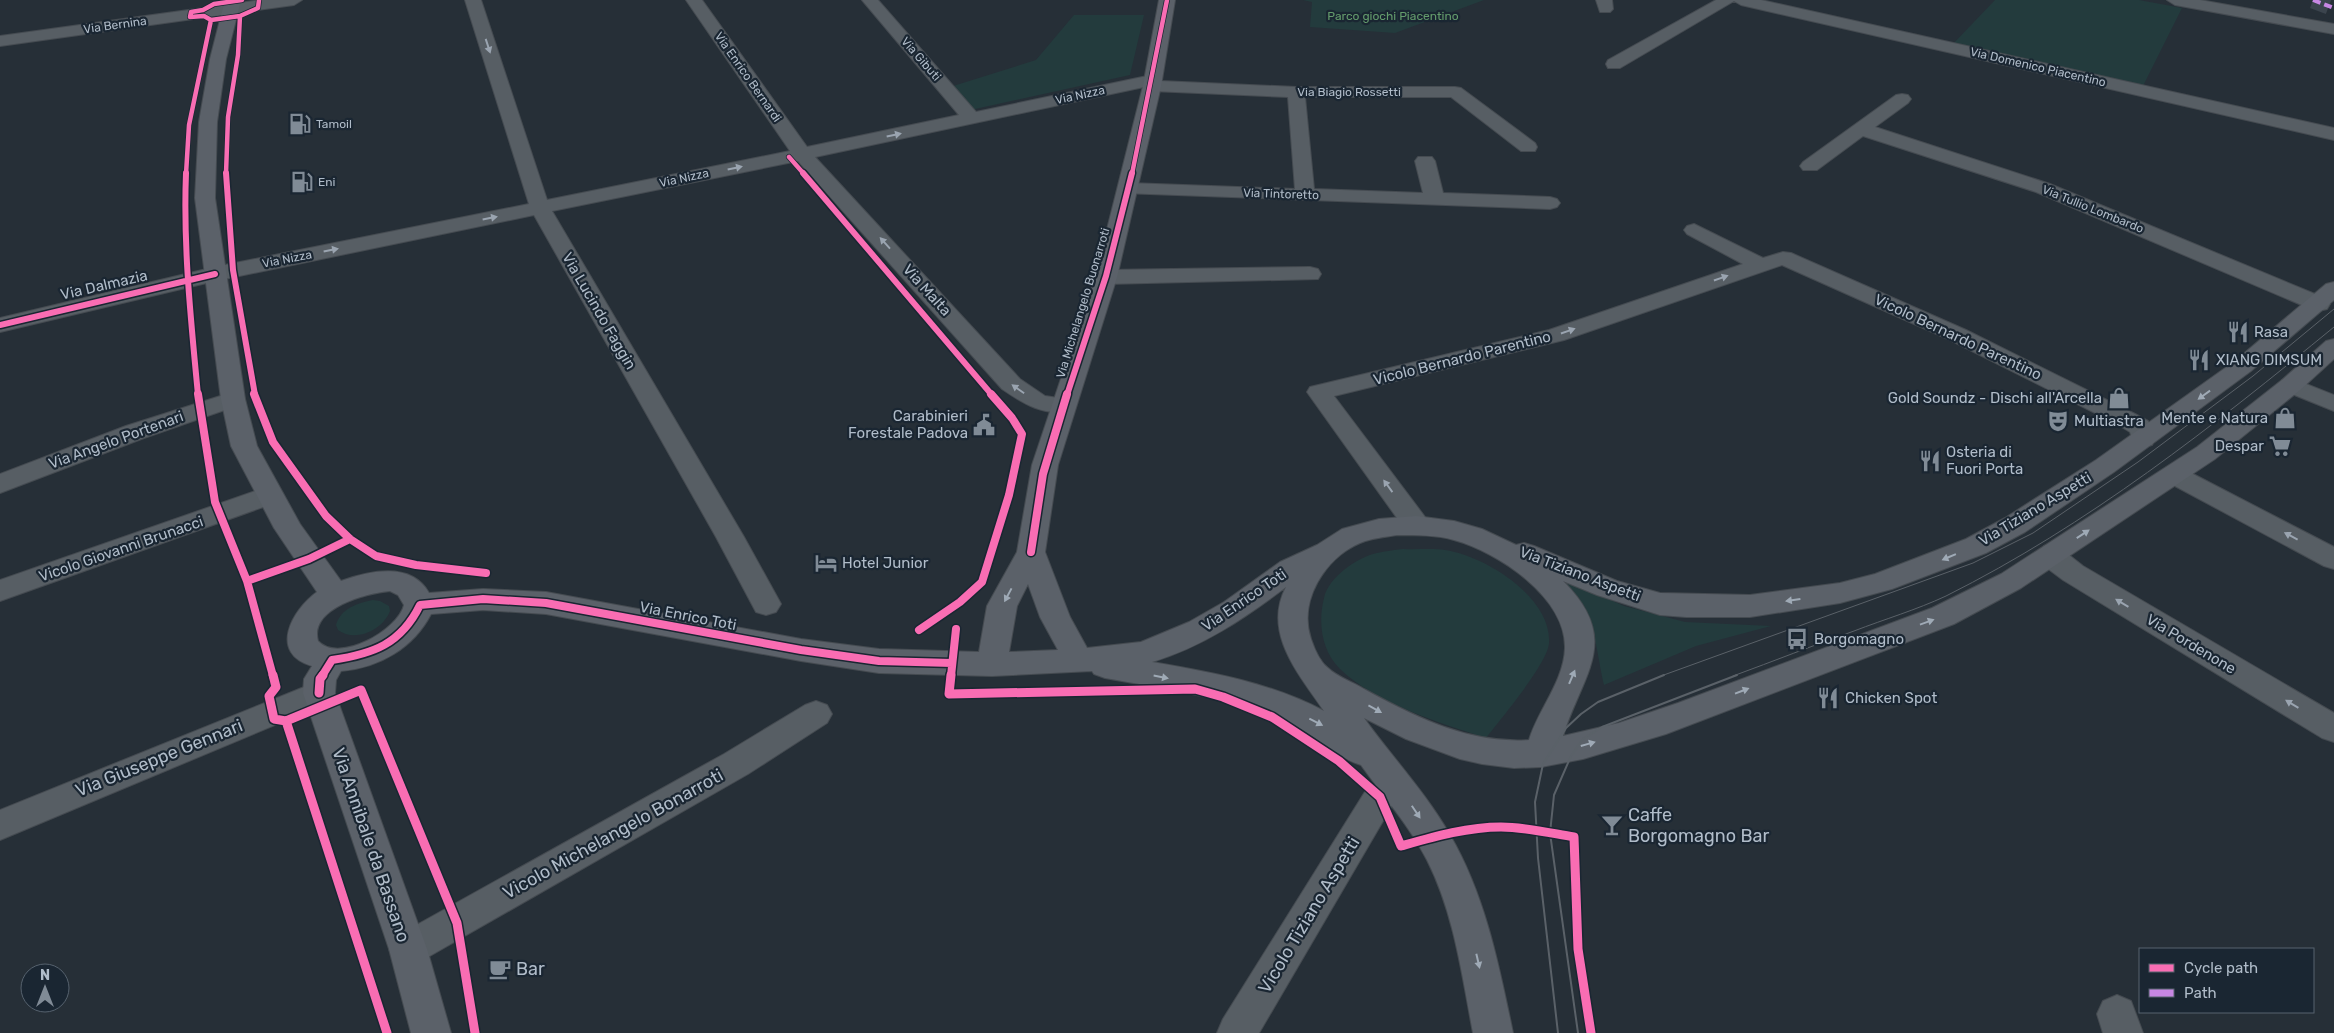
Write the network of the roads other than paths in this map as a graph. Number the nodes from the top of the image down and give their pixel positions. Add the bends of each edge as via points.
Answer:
1 (294, 0) edge
2 (473, 0) edge
3 (694, 0) edge
4 (870, 0) edge
5 (1162, 0) edge
6 (1167, 0) edge
7 (1727, 0) edge
8 (1742, 0) edge
9 (2175, 0) edge
10 (231, 4) edge
11 (2334, 30) edge
12 (0, 41) edge
13 (1614, 64) dead end
14 (1152, 82) junction
15 (1296, 92) junction
16 (1902, 99) dead end
17 (972, 119) junction
18 (1861, 129) junction
19 (2334, 134) edge
20 (1528, 147) dead end
21 (802, 154) junction
22 (1424, 161) dead end
23 (1810, 166) dead end
24 (1128, 189) junction
25 (1305, 195) junction
26 (1434, 199) junction
27 (1550, 203) dead end
28 (540, 208) junction
29 (1694, 230) dead end
30 (1760, 265) junction
31 (215, 274) junction
32 (1310, 274) dead end
33 (1106, 277) junction
34 (2327, 297) edge
35 (0, 325) edge
36 (2334, 346) edge
37 (2291, 385) junction
38 (233, 399) junction
39 (2334, 404) edge
40 (1063, 405) junction
41 (2143, 439) junction
42 (2180, 471) junction
43 (0, 484) edge
44 (270, 495) junction
45 (1417, 524) junction
46 (1484, 539) junction
47 (1334, 544) junction
48 (1031, 552) junction
49 (2054, 553) junction
50 (2334, 559) edge
51 (0, 591) edge
52 (335, 595) junction
53 (766, 604) dead end
54 (420, 605) junction
55 (332, 660) junction
56 (1079, 661) junction
57 (992, 664) junction
58 (1317, 677) junction
59 (319, 693) junction
60 (816, 714) dead end
61 (2334, 729) edge
62 (1541, 754) junction
63 (1383, 785) junction
64 (0, 825) edge
65 (408, 949) junction
66 (431, 1033) edge
67 (1237, 1033) edge
68 (1492, 1033) edge

1 - 10 street, Via Bernina
2 -> 28 street, Via Lucindo Faggin
3 - 21 street, Via Enrico Bernardi
4 - 17 street, Via Gibuti
5 - 6 street, Via Michelangelo Buonarroti
6 - 14 street, Via Michelangelo Buonarroti
7 - 13 street
8 - 19 street, Via Domenico Piacentino
9 - 11 street
10 - 12 street, Via Bernina
10 - 31 street via 208,122 205,198
14 - 15 street, Via Biagio Rossetti
14 - 17 street, Via Nizza
14 - 24 street, Via Michelangelo Buonarroti
15 - 20 street, Via Biagio Rossetti via 1455,92
15 - 25 street
16 - 18 street
21 -> 17 street, Via Nizza
18 - 23 street
18 - 34 street, Via Tullio Lombardo via 2043,188
28 -> 21 street, Via Nizza
40 -> 21 street, Via Malta via 1039,403 1011,384
22 - 26 street
24 - 25 street, Via Tintoretto
24 - 33 street, Via Michelangelo Buonarroti
25 - 26 street, Via Tintoretto
26 - 27 street, Via Tintoretto
31 -> 28 street, Via Nizza
28 - 53 street, Via Lucindo Faggin
29 - 30 street
30 - 41 street, Vicolo Bernardo Parentino via 1783,258 1958,335 2126,419 2139,427
45 -> 30 street, Vicolo Bernardo Parentino via 1319,392 1556,335
31 - 35 street, Via Dalmazia
31 - 38 street
32 - 33 street, Via Michelangelo Buonarroti
33 - 40 street, Via Michelangelo Buonarroti
34 -> 41 street, Via Tiziano Aspetti via 2243,366
36 - 37 street
37 - 39 street
37 - 42 street
38 - 43 street, Via Angelo Portenari via 135,432
38 - 44 street via 244,446
40 - 48 street, Via Michelangelo Buonarroti via 1045,465
41 -> 46 street, Via Tiziano Aspetti via 1999,535 1913,571 1840,593 1750,606 1660,604 1607,588 1541,559
49 -> 42 street
50 -> 42 street via 2184,480
44 - 51 street, Vicolo Giovanni Brunacci
44 - 52 street via 302,549
45 - 46 street, Via Enrico Toti
45 - 47 street, Via Enrico Toti via 1369,530
62 -> 46 street via 1575,671 1580,647 1575,621 1543,578
47 - 56 street, Via Enrico Toti via 1290,569 1235,610 1200,630 1145,653
47 - 58 street via 1308,575 1292,611 1295,637 1304,659
48 - 56 street, Via Michelangelo Buonarroti via 1055,617
48 -> 57 street, Via Michelangelo Buonarroti via 1002,606
61 -> 49 street, Via Pordenone via 2073,573 2057,561
62 -> 49 street via 1587,745 1674,717 1943,616 2003,585
52 - 54 street via 354,586 393,581 408,586 417,594
52 - 55 street via 308,617 301,629 300,641 306,651
54 - 55 street via 405,631 379,649
54 - 57 street, Via Enrico Toti via 465,598 546,603 811,652 879,661
55 - 59 street via 320,679
56 - 57 street, Via Enrico Toti
56 -> 63 street via 1213,685 1274,703 1331,730
58 -> 62 street via 1386,716 1448,741 1482,751
58 - 63 street
59 - 64 street, Via Giuseppe Gennari
59 - 65 street, Via Annibale da Bassano
60 - 65 street, Vicolo Michelangelo Bonarroti via 736,764
63 - 67 street, Vicolo Tiziano Aspetti
63 -> 68 street via 1410,804 1433,837 1458,890 1478,961
65 - 66 street, Via Annibale da Bassano

